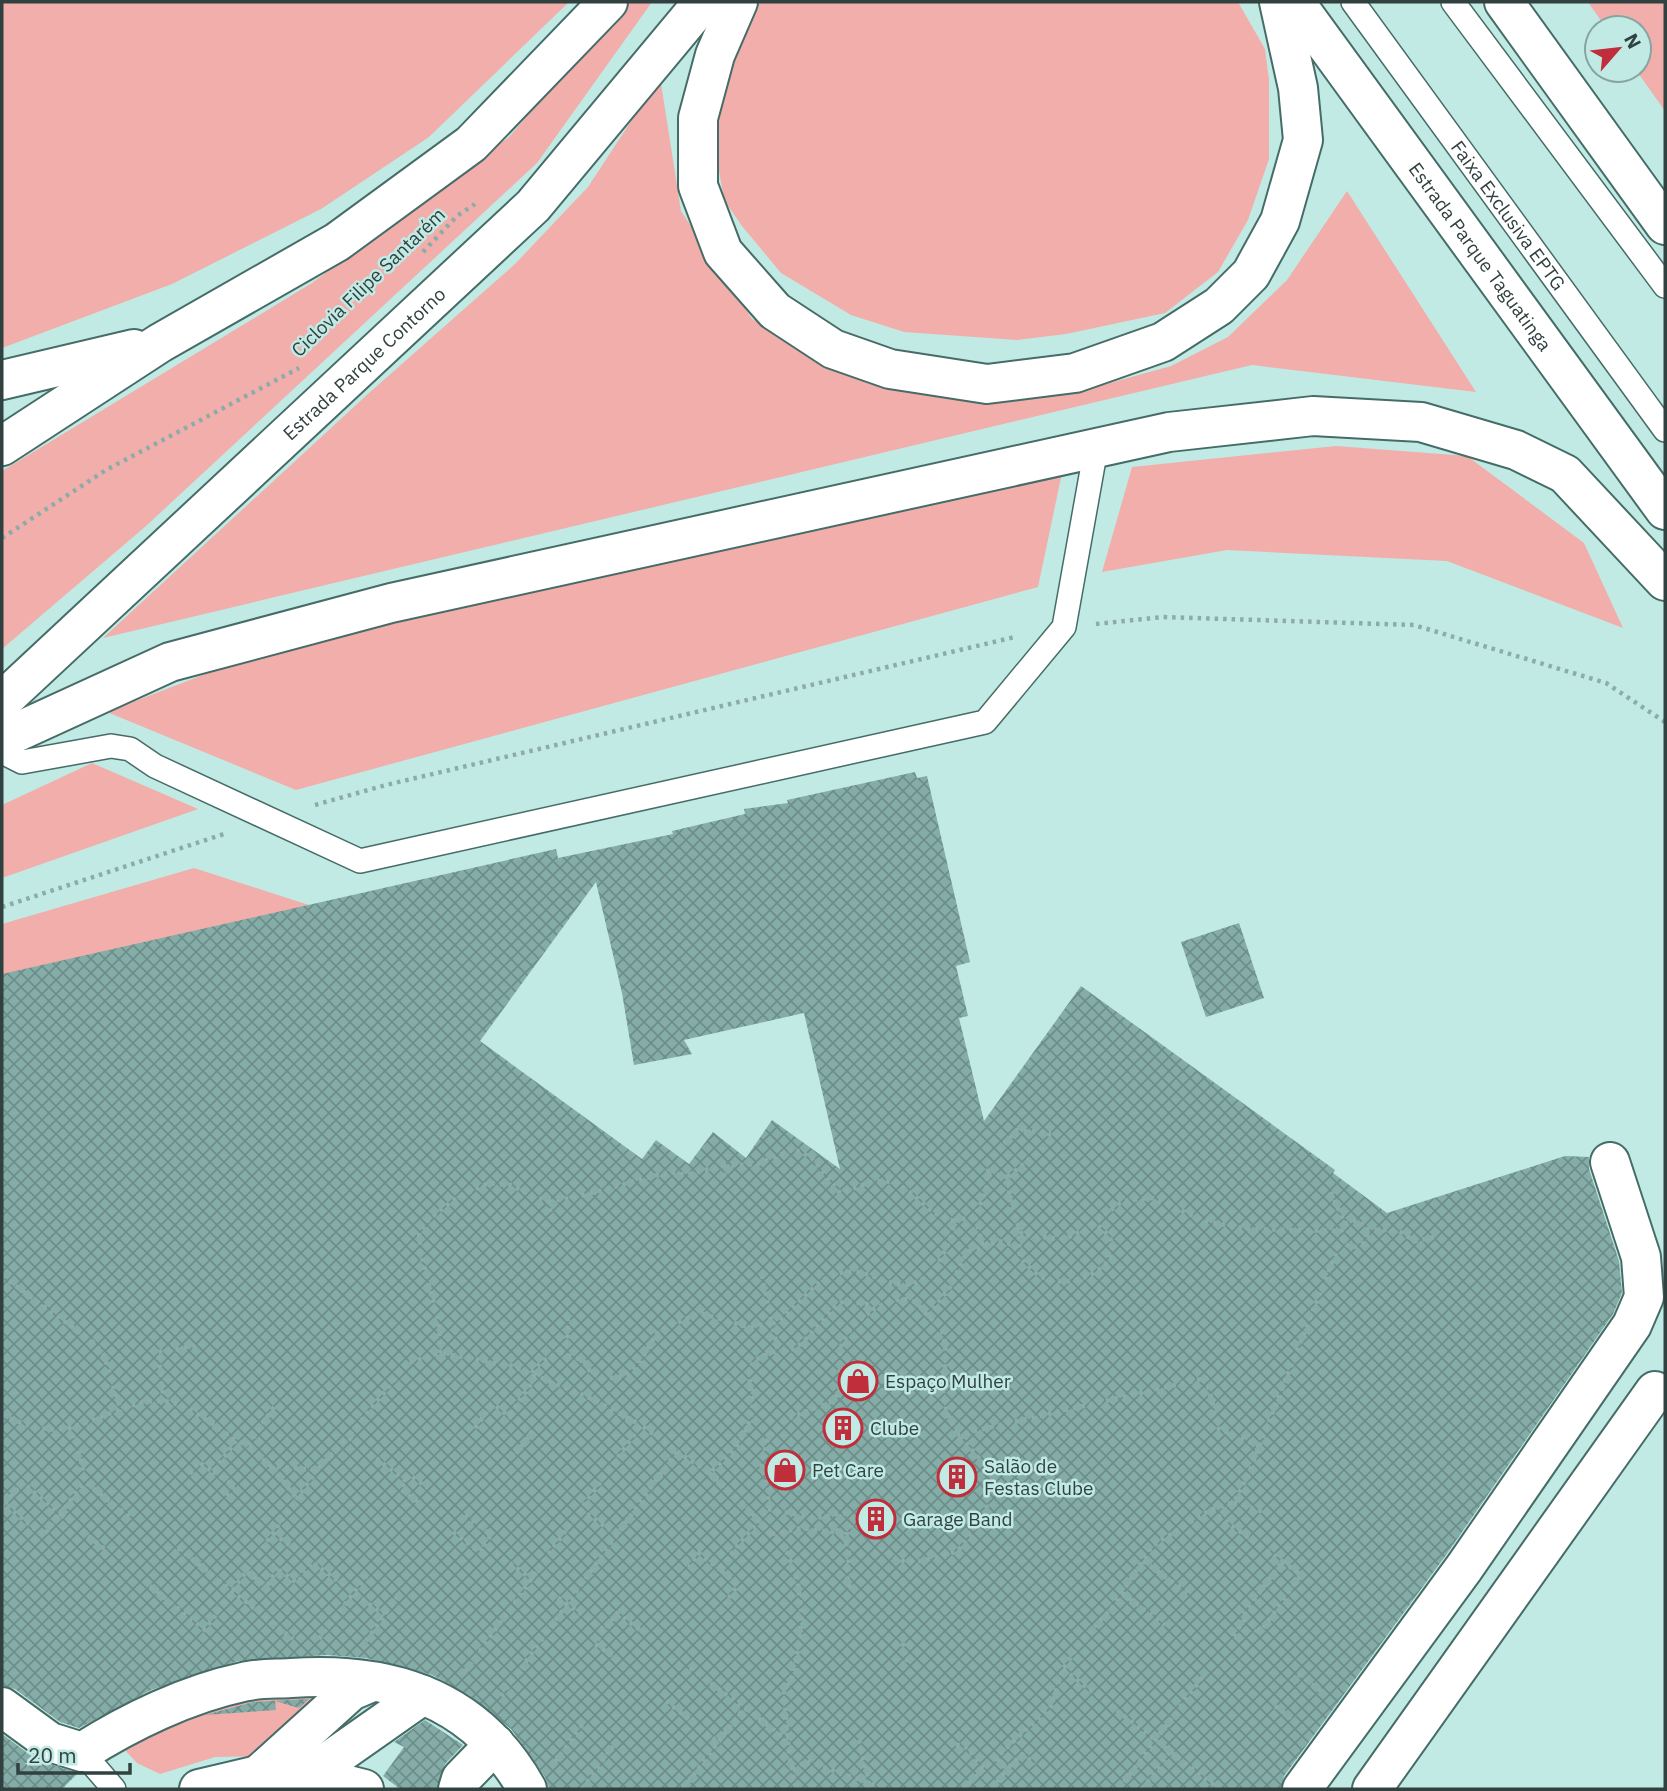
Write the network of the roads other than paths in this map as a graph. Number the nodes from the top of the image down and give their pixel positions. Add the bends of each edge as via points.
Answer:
1 (608, 2) edge
2 (704, 2) edge
3 (738, 2) edge
4 (1279, 2) edge
5 (1295, 2) edge
6 (1353, 2) edge
7 (1453, 2) edge
8 (1504, 2) edge
9 (1665, 225) edge
10 (1665, 286) edge
11 (160, 343) junction
12 (2, 380) edge
13 (1665, 430) edge
14 (2, 446) edge
15 (1096, 448) junction
16 (1665, 510) edge
17 (1665, 581) edge
18 (2, 701) edge
19 (2, 738) edge
20 (2, 752) edge
21 (1609, 1162) dead end
22 (1655, 1391) dead end
23 (400, 1683) junction
24 (2, 1707) edge
25 (82, 1752) junction
26 (509, 1765) edge
27 (283, 1773) junction
28 (114, 1789) edge
29 (200, 1789) edge
30 (364, 1789) edge
31 (457, 1789) edge
32 (1302, 1789) edge
33 (1372, 1789) edge

1 - 11 main road via 471,144 337,242
2 - 18 main road, Estrada Parque Contorno via 533,206
3 - 4 main road via 715,55 698,118 698,186 723,252 775,311 833,349 891,369 987,384 1075,373 1163,342 1219,306 1251,274 1280,221 1303,140 1298,88
5 - 16 main road, Estrada Parque Taguatinga
6 - 13 lane, Faixa Exclusiva EPTG
7 - 10 lane
8 - 9 main road
11 - 12 main road
11 - 14 main road
15 - 17 main road via 1169,432 1313,416 1421,422 1516,450 1564,474
15 - 19 main road via 391,603 170,662
15 - 20 lane via 1064,626 985,722 360,861 156,766 130,749 111,746 22,762
21 - 32 main road via 1641,1257 1644,1297 1632,1325
22 - 33 main road
23 - 25 main road via 325,1676 243,1681 175,1704
23 - 26 main road
23 - 27 main road
23 - 27 main road via 351,1691
24 - 25 main road via 50,1742
25 - 28 lane
26 - 31 main road via 461,1779
27 - 29 main road
27 - 30 main road

